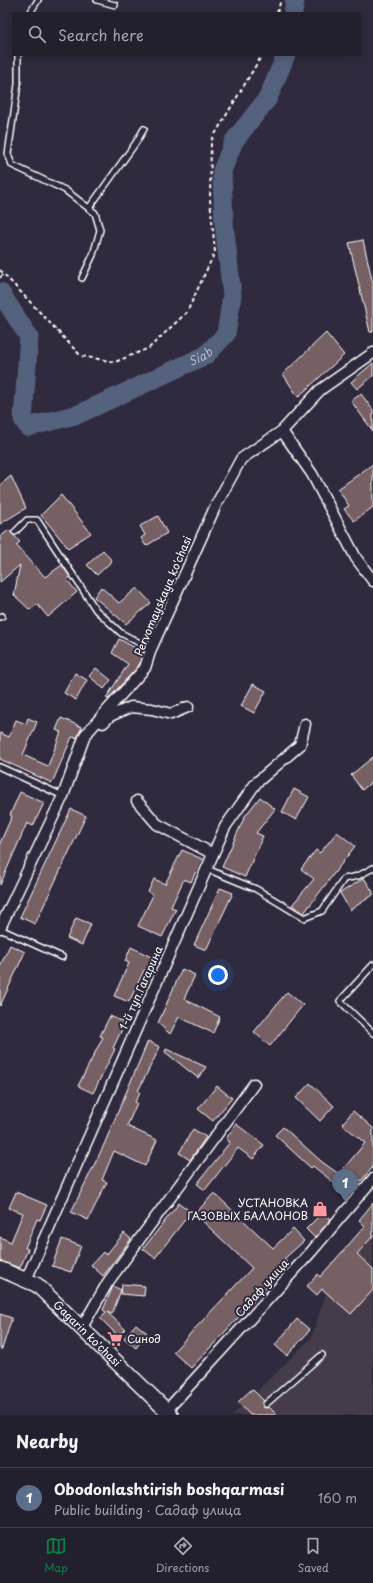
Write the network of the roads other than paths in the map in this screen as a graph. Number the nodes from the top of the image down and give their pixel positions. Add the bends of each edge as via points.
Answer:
1 (38, 0) edge
2 (97, 0) edge
3 (115, 5) dead end
4 (31, 12) edge
5 (18, 56) edge
6 (144, 129) dead end
7 (89, 208) junction
8 (82, 278) dead end
9 (373, 353) edge
10 (282, 432) junction
11 (15, 532) dead end
12 (373, 581) edge
13 (151, 649) junction
14 (188, 707) dead end
15 (305, 724) dead end
16 (0, 767) edge
17 (64, 796) junction
18 (137, 801) dead end
19 (213, 854) junction
20 (373, 868) edge
21 (207, 870) junction
22 (0, 929) edge
23 (62, 957) dead end
24 (373, 965) edge
25 (373, 1033) edge
26 (254, 1084) dead end
27 (373, 1179) edge
28 (0, 1269) edge
29 (26, 1280) junction
30 (81, 1329) junction
31 (322, 1355) dead end
32 (266, 1404) dead end
33 (168, 1414) edge

1 - 4 lane
2 - 3 lane
5 - 7 lane via 18,84 8,154 12,166 65,190
6 - 7 lane
7 - 8 lane via 95,213 100,230 93,255
9 - 10 street, Pervomayskaya ko'chasi via 320,390
10 - 12 street via 312,474 356,558
10 - 13 street, Pervomayskaya ko'chasi via 241,459 216,505
11 - 13 lane via 27,520 37,520 96,610 121,634
13 - 17 street, Pervomayskaya ko'chasi via 145,668 85,735
14 - 17 street via 171,714 131,707 110,716 90,737
15 - 19 street, 1-й туп.Гагарина via 300,745 256,783 225,827
16 - 17 lane
17 - 22 street, Pervomayskaya ko'chasi
18 - 19 street via 157,824
19 - 21 street, 1-й туп.Гагарина
20 - 21 lane via 358,876 344,879 322,911 304,918 256,889
21 - 29 street, 1-й туп.Гагарина
22 - 23 lane
24 - 25 lane via 340,1001
26 - 30 street via 108,1282
27 - 33 street, Садаф улица
28 - 29 main road, Gagarin ko'chasi
29 - 30 main road, Gagarin ko'chasi via 36,1285
30 - 33 main road, Gagarin ko'chasi
31 - 32 lane

